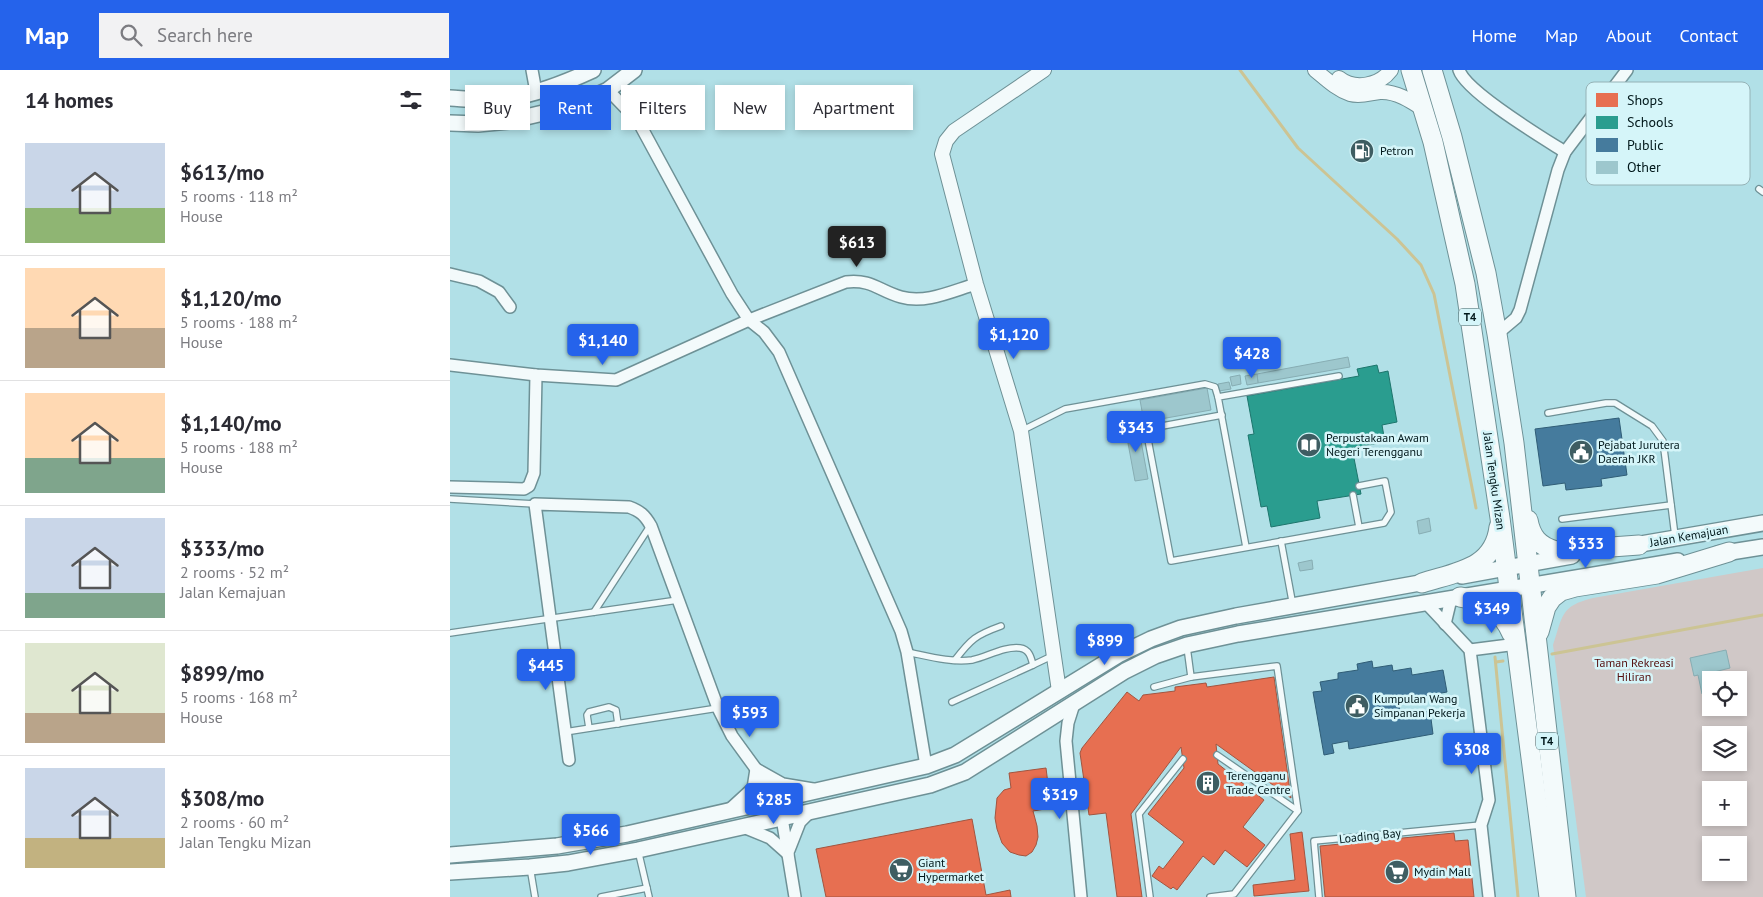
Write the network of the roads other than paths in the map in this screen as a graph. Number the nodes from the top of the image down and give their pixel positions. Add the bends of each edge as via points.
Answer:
1 (532, 70) edge
2 (593, 70) edge
3 (634, 70) edge
4 (1044, 70) edge
5 (1315, 70) edge
6 (1329, 70) edge
7 (1391, 70) edge
8 (1412, 70) edge
9 (1432, 70) edge
10 (1459, 70) edge
11 (1628, 70) edge
12 (1619, 82) edge
13 (611, 88) edge
14 (536, 92) junction
15 (611, 93) edge
16 (450, 98) edge
17 (1423, 108) junction
18 (540, 114) edge
19 (450, 123) edge
20 (1586, 126) edge
21 (1566, 152) junction
22 (450, 274) edge
23 (976, 284) junction
24 (510, 308) dead end
25 (749, 320) junction
26 (1497, 334) junction
27 (450, 365) edge
28 (536, 375) junction
29 (1339, 376) dead end
30 (1218, 397) junction
31 (1548, 413) dead end
32 (1222, 416) junction
33 (1021, 431) junction
34 (1514, 443) junction
35 (1359, 486) dead end
36 (450, 487) edge
37 (1353, 495) dead end
38 (450, 499) edge
39 (535, 504) junction
40 (1671, 505) junction
41 (1500, 518) junction
42 (1562, 519) dead end
43 (1763, 523) edge
44 (651, 526) junction
45 (1359, 527) junction
46 (1675, 538) junction
47 (1281, 541) junction
48 (1639, 544) junction
49 (1763, 546) edge
50 (1246, 548) junction
51 (1730, 552) junction
52 (1527, 564) junction
53 (1507, 568) junction
54 (1422, 583) junction
55 (1530, 584) junction
56 (1509, 588) junction
57 (1455, 598) junction
58 (678, 600) junction
59 (1426, 603) junction
60 (1293, 606) junction
61 (594, 612) junction
62 (550, 618) junction
63 (1445, 624) junction
64 (1001, 626) dead end
65 (450, 633) edge
66 (1517, 644) junction
67 (1187, 645) junction
68 (1470, 650) junction
69 (907, 652) junction
70 (1537, 652) junction
71 (1054, 655) junction
72 (955, 660) junction
73 (1033, 665) junction
74 (1191, 678) junction
75 (1154, 687) dead end
76 (1059, 691) junction
77 (952, 702) dead end
78 (1074, 704) junction
79 (718, 708) junction
80 (618, 724) junction
81 (589, 728) junction
82 (565, 732) junction
83 (1217, 755) dead end
84 (1183, 759) dead end
85 (569, 760) dead end
86 (926, 766) junction
87 (756, 769) junction
88 (824, 790) junction
89 (775, 802) junction
90 (727, 812) junction
91 (810, 812) junction
92 (1298, 812) junction
93 (782, 818) junction
94 (1481, 825) junction
95 (742, 827) junction
96 (638, 850) junction
97 (788, 854) junction
98 (450, 855) edge
99 (530, 868) junction
100 (450, 872) edge
101 (647, 888) junction
102 (536, 897) edge
103 (601, 897) edge
104 (649, 897) edge
105 (795, 897) edge
106 (1081, 897) edge
107 (1150, 897) edge
108 (1210, 897) edge
109 (1319, 897) edge
110 (1489, 897) edge
111 (1549, 897) edge
112 (1566, 897) edge

1 - 14 street
2 - 14 main road
3 - 13 main road
4 - 23 street via 954,131 946,141 942,154
5 - 17 street via 1350,94 1390,93
6 - 7 street via 1352,85 1374,83 1384,79
8 - 17 highway, Jalan Tengku Mizan / T4
9 - 26 highway, Jalan Tengku Mizan / T4 via 1486,273
10 - 21 street via 1470,86 1485,98
11 - 12 street
14 - 16 main road via 504,99
15 - 25 street via 638,121
17 - 41 highway, Jalan Tengku Mizan / T4 via 1465,284
18 - 19 main road via 478,124
20 - 21 street
21 - 26 street via 1558,170 1520,310 1516,318
22 - 24 street via 479,281 499,292
23 - 25 street via 919,300 887,292 874,284 846,282
23 - 33 street
25 - 28 street via 616,380
25 - 69 street via 780,352
26 - 34 highway, Jalan Tengku Mizan / T4
27 - 28 street
28 - 36 street via 534,474 529,486 524,489
29 - 30 lane
30 - 32 lane
30 - 33 lane via 1215,387 1205,384 1065,409
31 - 40 lane via 1615,403 1652,426 1663,441
32 - 50 lane
32 - 50 lane via 1146,429 1171,561
33 - 71 street
34 - 48 highway via 1530,531 1536,541 1556,551
34 - 52 highway, Jalan Tengku Mizan / T4
35 - 45 lane via 1385,481 1391,512 1384,522
37 - 45 lane
38 - 39 lane
39 - 44 street via 629,507 646,516
39 - 62 street
40 - 42 lane
40 - 46 lane
41 - 53 highway, Jalan Tengku Mizan / T4
41 - 54 highway via 1498,541 1484,560
43 - 46 main road, Jalan Kemajuan
44 - 58 street
44 - 61 lane
45 - 47 lane
46 - 48 main road, Jalan Kemajuan
47 - 50 lane
47 - 60 lane
48 - 52 main road, Jalan Kemajuan
49 - 51 main road, Jalan Kemajuan
51 - 55 main road, Jalan Kemajuan
51 - 70 highway via 1657,574 1561,591 1546,607
52 - 53 main road, Jalan Kemajuan
52 - 55 highway, Jalan Tengku Mizan / T4
53 - 54 main road, Jalan Kemajuan
53 - 56 highway, Jalan Tengku Mizan / T4
54 - 60 main road, Jalan Kemajuan
55 - 56 main road, Jalan Kemajuan
55 - 70 highway, Jalan Tengku Mizan / T4
56 - 57 main road, Jalan Kemajuan
56 - 66 highway, Jalan Tengku Mizan / T4
57 - 59 main road, Jalan Kemajuan
57 - 63 street
57 - 66 highway via 1484,602 1497,611 1507,622
58 - 61 lane
58 - 79 street
59 - 63 street
59 - 67 main road, Jalan Kemajuan
60 - 76 main road, Jalan Kemajuan via 1181,628 1118,655
61 - 62 lane
62 - 65 lane
62 - 82 street
63 - 68 street
64 - 72 lane via 973,639
66 - 68 street
66 - 111 highway, Jalan Tengku Mizan / T4
67 - 74 lane
67 - 78 main road, Jalan Kemajuan via 1125,671
68 - 94 street via 1489,800
69 - 72 lane
69 - 86 street
70 - 112 highway, Jalan Tengku Mizan / T4
71 - 73 lane
71 - 76 street
72 - 73 lane via 971,660 1022,648 1027,650
73 - 77 lane
74 - 75 lane
74 - 92 lane via 1278,666
76 - 86 main road, Jalan Kemajuan via 955,755
78 - 91 main road, Jalan Kemajuan via 952,778
78 - 106 street via 1066,742
79 - 80 lane
79 - 87 street via 732,736
80 - 81 lane
80 - 81 lane via 616,710 609,707 589,712
81 - 82 lane
82 - 85 street
83 - 92 lane
84 - 107 lane via 1139,814
86 - 88 main road, Jalan Kemajuan
87 - 88 street via 783,784
87 - 89 street
87 - 90 street via 754,788
88 - 89 main road, Jalan Kemajuan
89 - 90 main road, Jalan Kemajuan
89 - 93 street
90 - 98 main road, Jalan Kemajuan via 557,846
91 - 93 main road, Jalan Kemajuan
91 - 97 street via 797,826
92 - 108 lane via 1234,894
93 - 95 main road, Jalan Kemajuan
93 - 97 street
94 - 109 lane, Loading Bay via 1314,842
94 - 110 street
95 - 96 main road, Jalan Kemajuan
95 - 97 street via 770,838
96 - 99 main road, Jalan Kemajuan
96 - 101 lane
97 - 105 street
99 - 100 main road, Jalan Kemajuan
99 - 102 lane
101 - 103 lane
101 - 104 lane

